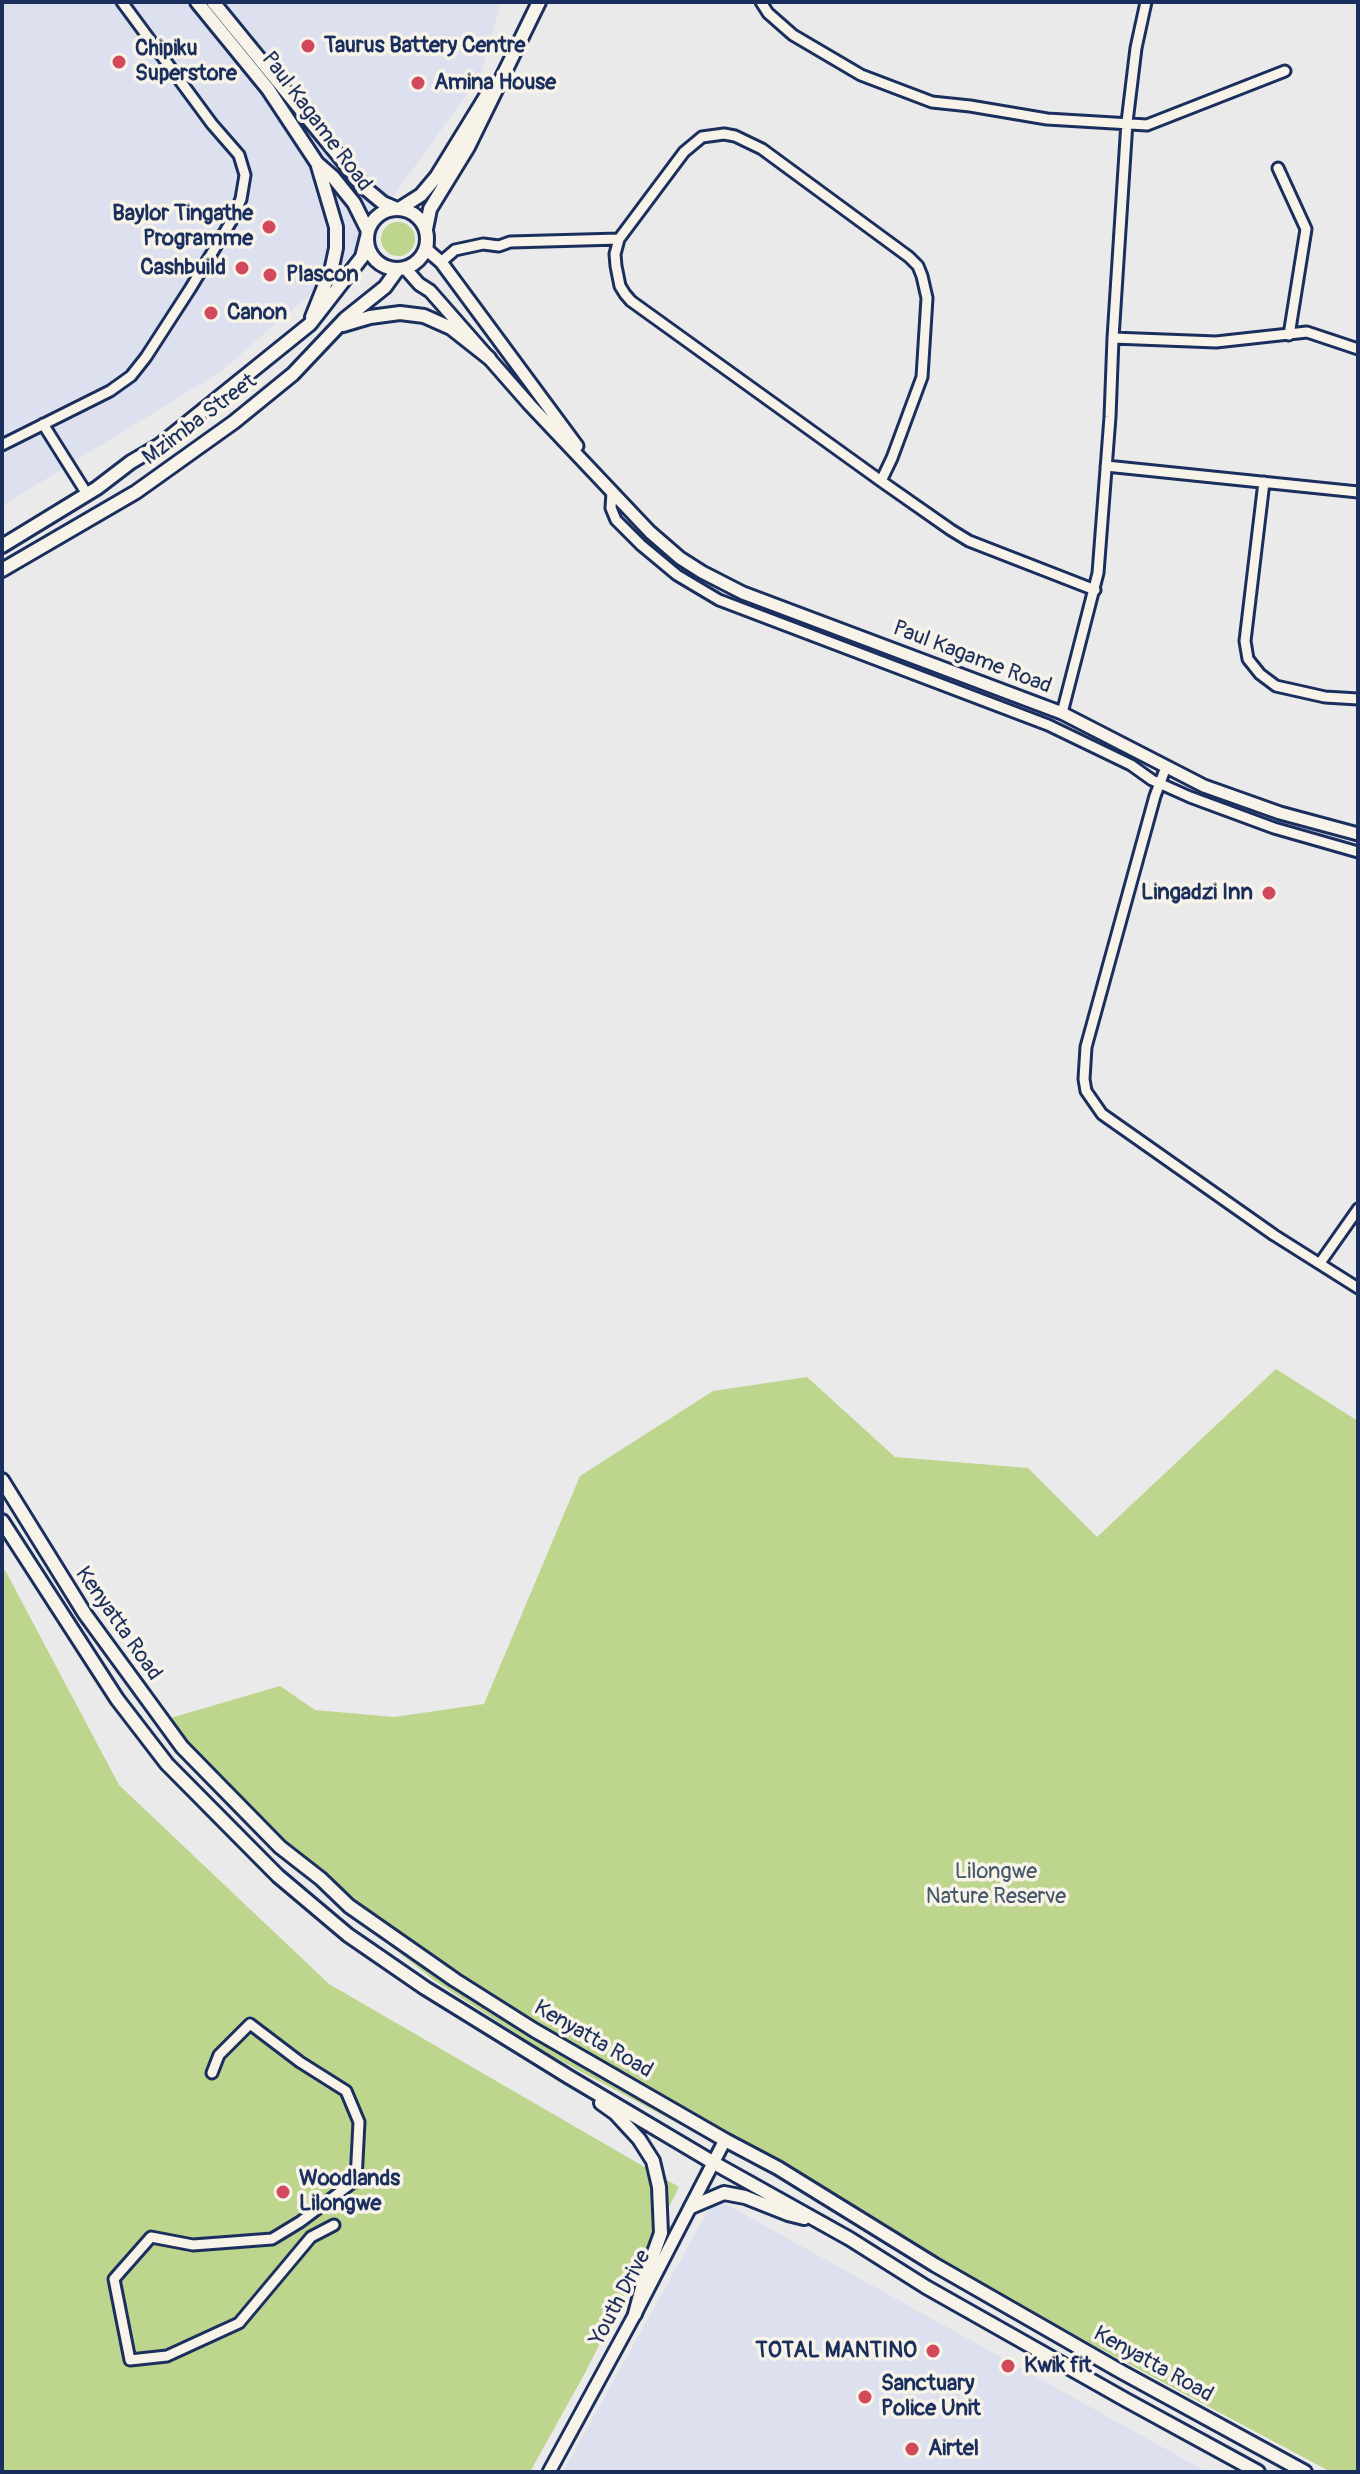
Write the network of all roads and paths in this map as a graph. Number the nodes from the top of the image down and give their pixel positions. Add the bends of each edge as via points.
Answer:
1 (122, 2) edge
2 (197, 2) edge
3 (213, 2) edge
4 (539, 2) edge
5 (761, 2) edge
6 (1146, 2) edge
7 (510, 59) junction
8 (1285, 71) dead end
9 (1127, 122) junction
10 (317, 163) junction
11 (1278, 168) dead end
12 (398, 209) junction
13 (426, 232) junction
14 (368, 234) junction
15 (619, 239) junction
16 (441, 262) junction
17 (401, 269) junction
18 (310, 324) junction
19 (338, 326) junction
20 (1289, 335) junction
21 (1113, 338) junction
22 (1358, 349) edge
23 (489, 358) junction
24 (43, 424) junction
25 (2, 445) edge
26 (1106, 466) junction
27 (598, 475) junction
28 (881, 481) junction
29 (1264, 482) junction
30 (612, 492) junction
31 (1358, 492) edge
32 (87, 494) junction
33 (2, 546) edge
34 (2, 570) edge
35 (1095, 590) junction
36 (1358, 699) edge
37 (1062, 713) junction
38 (1166, 767) junction
39 (1160, 784) junction
40 (1358, 834) edge
41 (1358, 852) edge
42 (1358, 1209) edge
43 (1320, 1263) junction
44 (1358, 1288) edge
45 (2, 1480) edge
46 (2, 1521) edge
47 (212, 2073) dead end
48 (569, 2077) junction
49 (725, 2140) junction
50 (714, 2163) junction
51 (691, 2207) junction
52 (819, 2221) junction
53 (334, 2225) dead end
54 (635, 2314) junction
55 (549, 2472) edge
56 (1258, 2472) edge
57 (1305, 2472) edge

1 - 24 street via 239,155 245,175 241,199 190,289 131,376
2 - 10 main road, Paul Kagame Road via 268,89
3 - 12 main road via 365,188
4 - 7 main road
5 - 9 street via 786,29 846,67 932,102 1047,119
6 - 9 street
7 - 12 main road via 437,176 421,195
7 - 13 main road via 468,147 430,209
8 - 9 street via 1155,123
9 - 21 street
10 - 14 main road, Paul Kagame Road via 354,203
10 - 18 main road via 336,227 336,248
11 - 20 street via 1306,229
12 - 13 main road via 415,215
12 - 14 main road via 375,219
13 - 16 street, Paul Kagame Road via 427,250
13 - 17 main road via 422,256
14 - 17 main road via 376,260
14 - 18 main road, Mzimba Street via 362,257
15 - 16 street via 483,244 455,250
15 - 28 street via 618,277 631,301
15 - 28 street via 692,143 724,134 762,149 909,257 922,276 927,298 922,377
16 - 27 street, Paul Kagame Road
17 - 19 main road, Mzimba Street
17 - 23 street, Paul Kagame Road via 430,291
18 - 32 main road, Mzimba Street via 160,445
19 - 23 main road via 400,313 424,316 451,328
19 - 34 main road, Mzimba Street via 293,374 234,422 136,492
20 - 21 street via 1216,342
20 - 22 street via 1313,333
21 - 26 street
23 - 27 street, Paul Kagame Road
24 - 25 street
24 - 32 street
26 - 29 street
26 - 35 street
27 - 30 street, Paul Kagame Road
28 - 35 street via 969,541
29 - 31 street
29 - 36 street via 1245,641 1248,659 1276,686
30 - 37 street, Paul Kagame Road via 680,558 722,583
30 - 39 street via 616,520 677,575 719,600 1048,725
32 - 33 main road, Mzimba Street
35 - 37 street
37 - 38 street, Paul Kagame Road
38 - 39 street
38 - 40 street, Paul Kagame Road via 1244,801
39 - 41 street via 1274,828
39 - 43 street via 1086,1047 1086,1091 1102,1114
42 - 43 street
43 - 44 street
45 - 49 main road, Kenyatta Road via 132,1681 182,1747 280,1847 369,1920 534,2030
46 - 48 main road, Kenyatta Road via 117,1699 167,1764 278,1876 348,1935
47 - 53 street via 219,2055 250,2024 346,2091 359,2122 356,2180 272,2239 193,2245 151,2237 114,2279 130,2360 167,2356 239,2323 311,2237
48 - 50 main road, Kenyatta Road
48 - 54 main road via 615,2113 653,2161 661,2233
49 - 50 street, Youth Drive
49 - 57 main road, Kenyatta Road via 1120,2371
50 - 51 street, Youth Drive
50 - 52 main road, Kenyatta Road
51 - 52 main road via 724,2193
51 - 54 street, Youth Drive
52 - 56 main road, Kenyatta Road
54 - 55 street, Youth Drive

